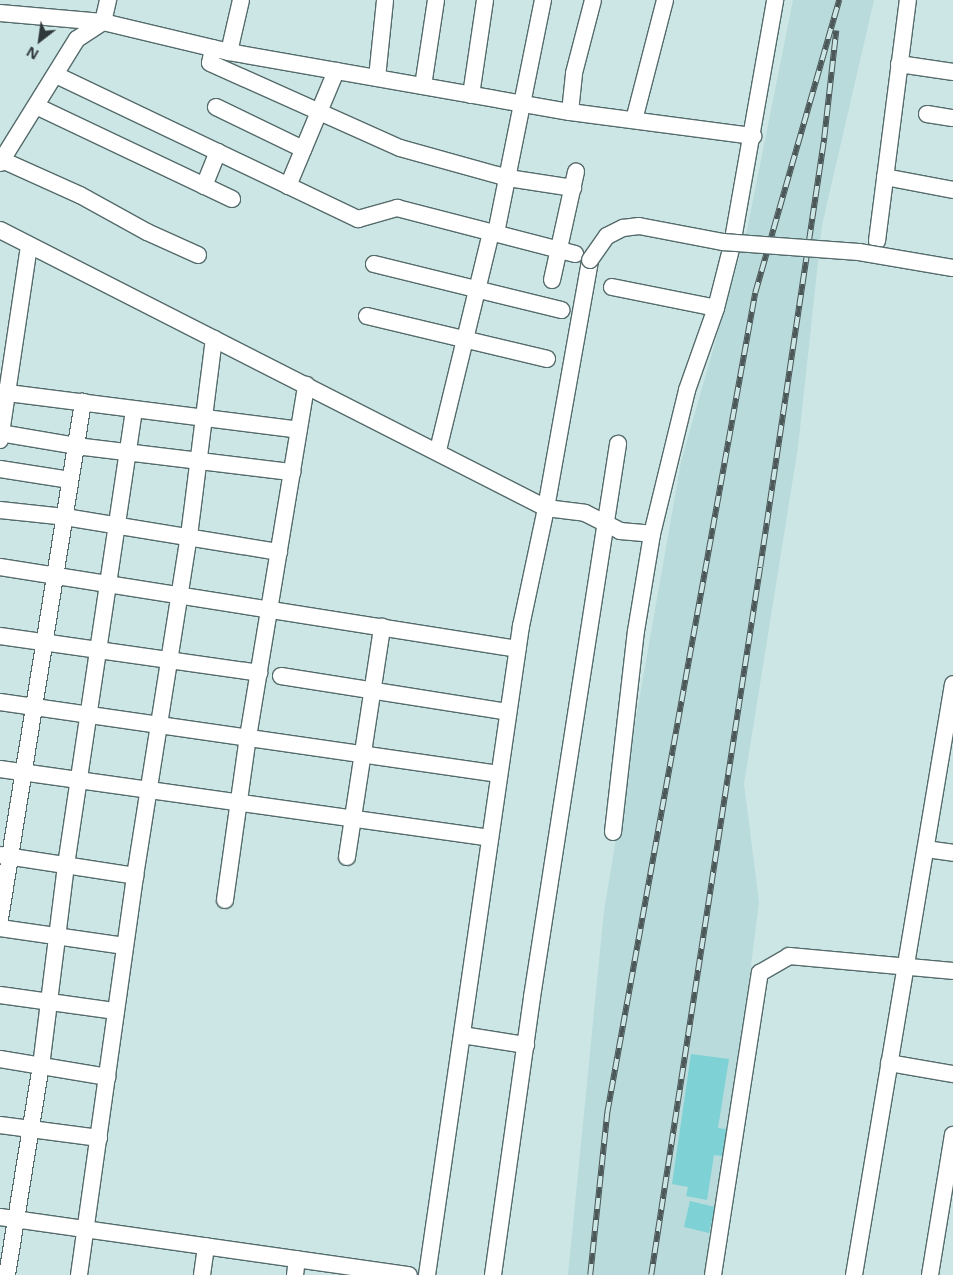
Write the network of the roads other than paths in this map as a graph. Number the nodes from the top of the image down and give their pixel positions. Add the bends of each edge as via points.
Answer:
1 (108, 0) edge
2 (241, 0) edge
3 (385, 0) edge
4 (436, 0) edge
5 (485, 0) edge
6 (543, 0) edge
7 (593, 0) edge
8 (665, 0) edge
9 (775, 0) edge
10 (908, 0) edge
11 (26, 8) edge
12 (0, 13) edge
13 (102, 22) junction
14 (221, 50) junction
15 (899, 64) junction
16 (336, 71) junction
17 (953, 72) edge
18 (56, 75) junction
19 (377, 78) junction
20 (423, 86) junction
21 (471, 95) junction
22 (523, 104) junction
23 (36, 106) junction
24 (216, 107) dead end
25 (319, 112) junction
26 (570, 112) junction
27 (927, 114) dead end
28 (953, 118) edge
29 (634, 120) junction
30 (753, 136) junction
31 (303, 149) junction
32 (218, 152) junction
33 (2, 156) edge
34 (885, 177) junction
35 (508, 178) junction
36 (204, 186) junction
37 (288, 186) junction
38 (953, 190) edge
39 (232, 199) dead end
40 (0, 230) edge
41 (493, 232) junction
42 (877, 241) dead end
43 (29, 246) junction
44 (559, 250) junction
45 (198, 255) dead end
46 (582, 257) junction
47 (374, 264) dead end
48 (953, 268) edge
49 (552, 280) dead end
50 (612, 287) dead end
51 (477, 288) junction
52 (716, 308) junction
53 (561, 310) dead end
54 (367, 316) dead end
55 (214, 340) junction
56 (465, 340) junction
57 (547, 359) dead end
58 (306, 385) junction
59 (3, 393) edge
60 (83, 402) junction
61 (134, 409) junction
62 (204, 419) junction
63 (299, 430) junction
64 (0, 436) edge
65 (618, 444) dead end
66 (76, 446) junction
67 (438, 450) junction
68 (127, 452) junction
69 (197, 461) junction
70 (0, 469) edge
71 (292, 472) junction
72 (70, 480) junction
73 (546, 508) junction
74 (0, 510) edge
75 (64, 517) junction
76 (605, 523) junction
77 (117, 525) junction
78 (652, 534) junction
79 (189, 536) junction
80 (279, 552) junction
81 (0, 567) edge
82 (55, 575) junction
83 (109, 583) junction
84 (179, 593) junction
85 (269, 610) junction
86 (382, 627) junction
87 (0, 636) edge
88 (44, 643) junction
89 (518, 649) junction
90 (100, 651) junction
91 (168, 660) junction
92 (259, 673) junction
93 (281, 676) dead end
94 (953, 684) edge
95 (372, 690) junction
96 (0, 702) edge
97 (34, 706) junction
98 (508, 712) junction
99 (90, 714) junction
100 (158, 724) junction
101 (248, 737) junction
102 (363, 753) junction
103 (0, 769) edge
104 (24, 773) junction
105 (499, 774) junction
106 (80, 780) junction
107 (148, 790) junction
108 (240, 802) junction
109 (353, 818) junction
110 (613, 832) dead end
111 (490, 838) junction
112 (926, 849) junction
113 (953, 853) edge
114 (5, 855) edge
115 (347, 857) dead end
116 (66, 865) junction
117 (135, 876) junction
118 (226, 900) dead end
119 (0, 919) edge
120 (0, 928) edge
121 (57, 936) junction
122 (125, 946) junction
123 (906, 965) junction
124 (953, 970) edge
125 (0, 995) edge
126 (47, 1001) junction
127 (116, 1011) junction
128 (462, 1035) junction
129 (526, 1045) junction
130 (0, 1059) edge
131 (889, 1063) junction
132 (41, 1066) junction
133 (953, 1074) edge
134 (107, 1077) junction
135 (0, 1125) edge
136 (30, 1129) junction
137 (953, 1134) edge
138 (98, 1138) junction
139 (7, 1218) edge
140 (86, 1229) junction
141 (206, 1246) junction
142 (297, 1258) junction
143 (376, 1272) edge
144 (7, 1275) edge
145 (79, 1275) edge
146 (202, 1275) edge
147 (295, 1275) edge
148 (409, 1275) edge
149 (427, 1275) edge
150 (492, 1275) edge
151 (714, 1275) edge
152 (854, 1275) edge
153 (930, 1275) edge

1 - 13 street
2 - 14 street
3 - 19 street
4 - 20 street
5 - 21 street
6 - 22 street
7 - 26 street via 574,73
8 - 29 street
9 - 30 street
10 - 15 street
11 - 12 street
11 - 13 street
13 - 14 street
13 - 18 street via 77,39
14 - 16 street
14 - 25 street via 210,63
15 - 17 street
15 - 34 street
16 - 19 street
16 - 25 street
18 - 23 street
18 - 32 street
19 - 20 street
20 - 21 street
21 - 22 street
22 - 26 street
22 - 35 street
23 - 33 street
23 - 36 street
24 - 31 street
25 - 31 street
25 - 35 street via 400,148
26 - 29 street
27 - 28 street
29 - 30 street
30 - 52 street
31 - 37 street
32 - 36 street
32 - 37 street
33 - 45 street
34 - 38 street
34 - 42 street
35 - 41 street
35 - 44 street via 575,180
36 - 39 street
37 - 41 street via 358,219 397,208
40 - 43 street
41 - 44 street
41 - 51 street
43 - 55 street
43 - 59 street
44 - 46 street
44 - 49 street
46 - 48 street, bridge via 607,236 623,228 639,226 723,242 859,252
46 - 73 street
47 - 51 street
50 - 52 street
51 - 53 street
51 - 56 street
52 - 78 street via 687,390
54 - 56 street
55 - 58 street
55 - 62 street
56 - 57 street
56 - 67 street
58 - 63 street
58 - 67 street
59 - 60 street
59 - 64 street
60 - 61 street
60 - 66 street
61 - 62 street
61 - 68 street
62 - 63 street
62 - 69 street
63 - 71 street
64 - 66 street
65 - 76 street
66 - 68 street
66 - 72 street
67 - 73 street
68 - 69 street
68 - 77 street
69 - 71 street
69 - 79 street
70 - 72 street
71 - 80 street
72 - 75 street
73 - 76 street via 585,513
73 - 89 street
74 - 75 street
75 - 77 street
75 - 82 street
76 - 78 street via 620,531
76 - 129 street
77 - 79 street
77 - 83 street
78 - 110 street via 636,632
79 - 80 street
79 - 84 street
80 - 85 street
81 - 82 street
82 - 83 street
82 - 88 street
83 - 84 street
83 - 90 street
84 - 85 street
84 - 91 street
85 - 86 street
85 - 92 street
86 - 89 street
86 - 95 street
87 - 88 street
88 - 90 street
88 - 97 street
89 - 98 street
90 - 91 street
90 - 99 street
91 - 92 street
91 - 100 street
92 - 101 street
93 - 95 street
94 - 112 street
95 - 98 street
95 - 102 street
96 - 97 street
97 - 99 street
97 - 104 street
98 - 105 street
99 - 100 street
99 - 106 street
100 - 101 street
100 - 107 street
101 - 102 street
101 - 108 street
102 - 105 street
102 - 109 street
103 - 104 street
104 - 106 street
104 - 114 street
105 - 111 street
106 - 107 street
106 - 116 street
107 - 108 street
107 - 117 street
108 - 109 street
108 - 118 street
109 - 111 street
109 - 115 street
111 - 128 street
112 - 113 street
112 - 123 street
114 - 116 street
114 - 119 street
116 - 117 street
116 - 121 street
117 - 122 street
120 - 121 street
121 - 122 street
121 - 126 street
122 - 127 street
123 - 124 street
123 - 131 street
123 - 151 street via 789,956 760,973
125 - 126 street
126 - 127 street
126 - 132 street
127 - 134 street
128 - 129 street
128 - 149 street
129 - 150 street
130 - 132 street
131 - 133 street
131 - 152 street
132 - 134 street
132 - 136 street
134 - 138 street
135 - 136 street
136 - 138 street
136 - 139 street
137 - 153 street
138 - 140 street
139 - 140 street
139 - 144 street
140 - 141 street
140 - 145 street
141 - 142 street
141 - 146 street
142 - 143 street
142 - 147 street
143 - 148 street

